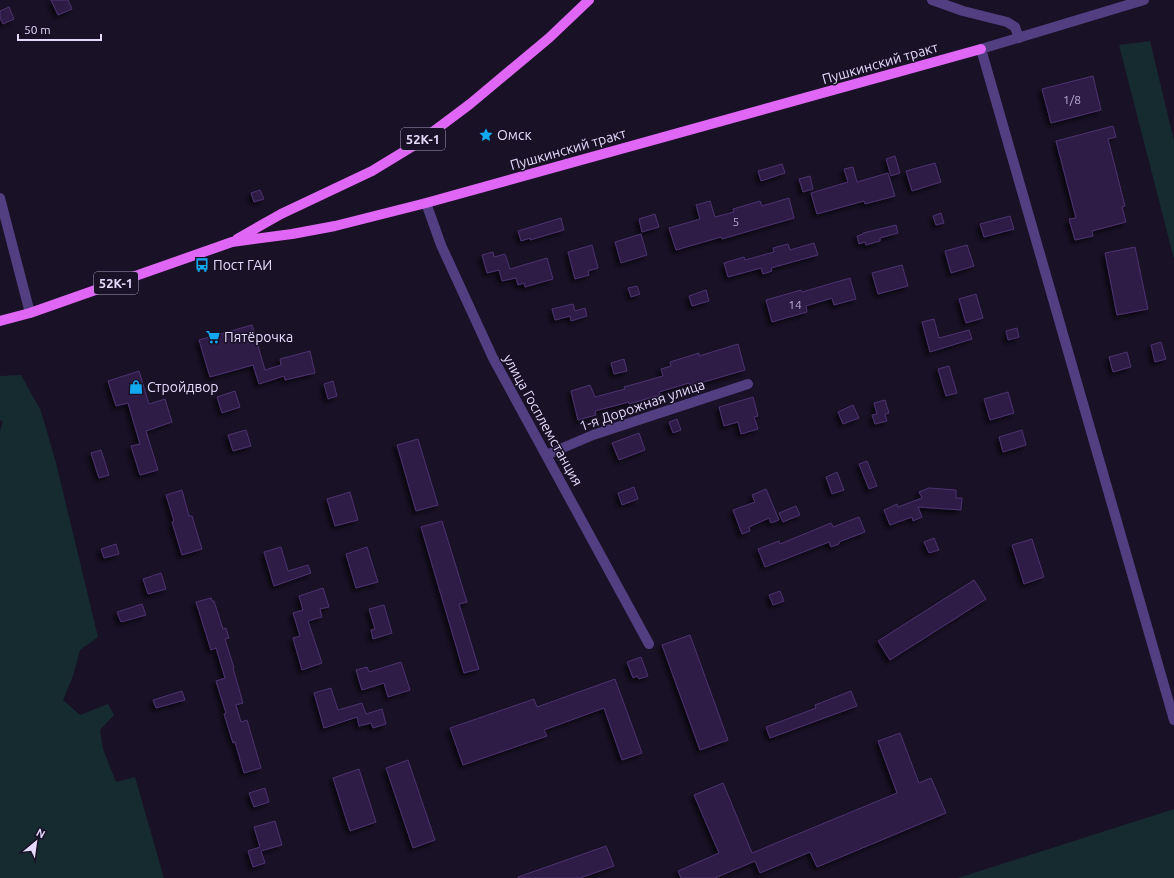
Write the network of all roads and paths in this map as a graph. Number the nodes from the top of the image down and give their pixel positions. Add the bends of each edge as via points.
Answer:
1 (589, 0) edge
2 (932, 0) edge
3 (1144, 0) edge
4 (1018, 38) junction
5 (981, 49) junction
6 (0, 198) edge
7 (426, 203) junction
8 (232, 242) junction
9 (30, 312) junction
10 (0, 321) edge
11 (748, 384) dead end
12 (546, 455) junction
13 (649, 644) dead end
14 (1174, 720) edge

1 - 8 main road, 52К-1 via 550,38 418,143 372,171 281,214
2 - 4 street via 1007,22 1014,27
3 - 4 street, Пушкинский тракт
4 - 5 street, Пушкинский тракт
5 - 7 main road, Пушкинский тракт
5 - 14 street
6 - 9 street
7 - 8 main road, Пушкинский тракт via 335,226
7 - 12 street, улица Госплемстанция via 441,245 490,351
8 - 9 main road, Пушкинский тракт / 52К-1
9 - 10 main road, Пушкинский тракт / 52К-1
11 - 12 street, 1-я Дорожная улица via 592,435
12 - 13 street, улица Госплемстанция

